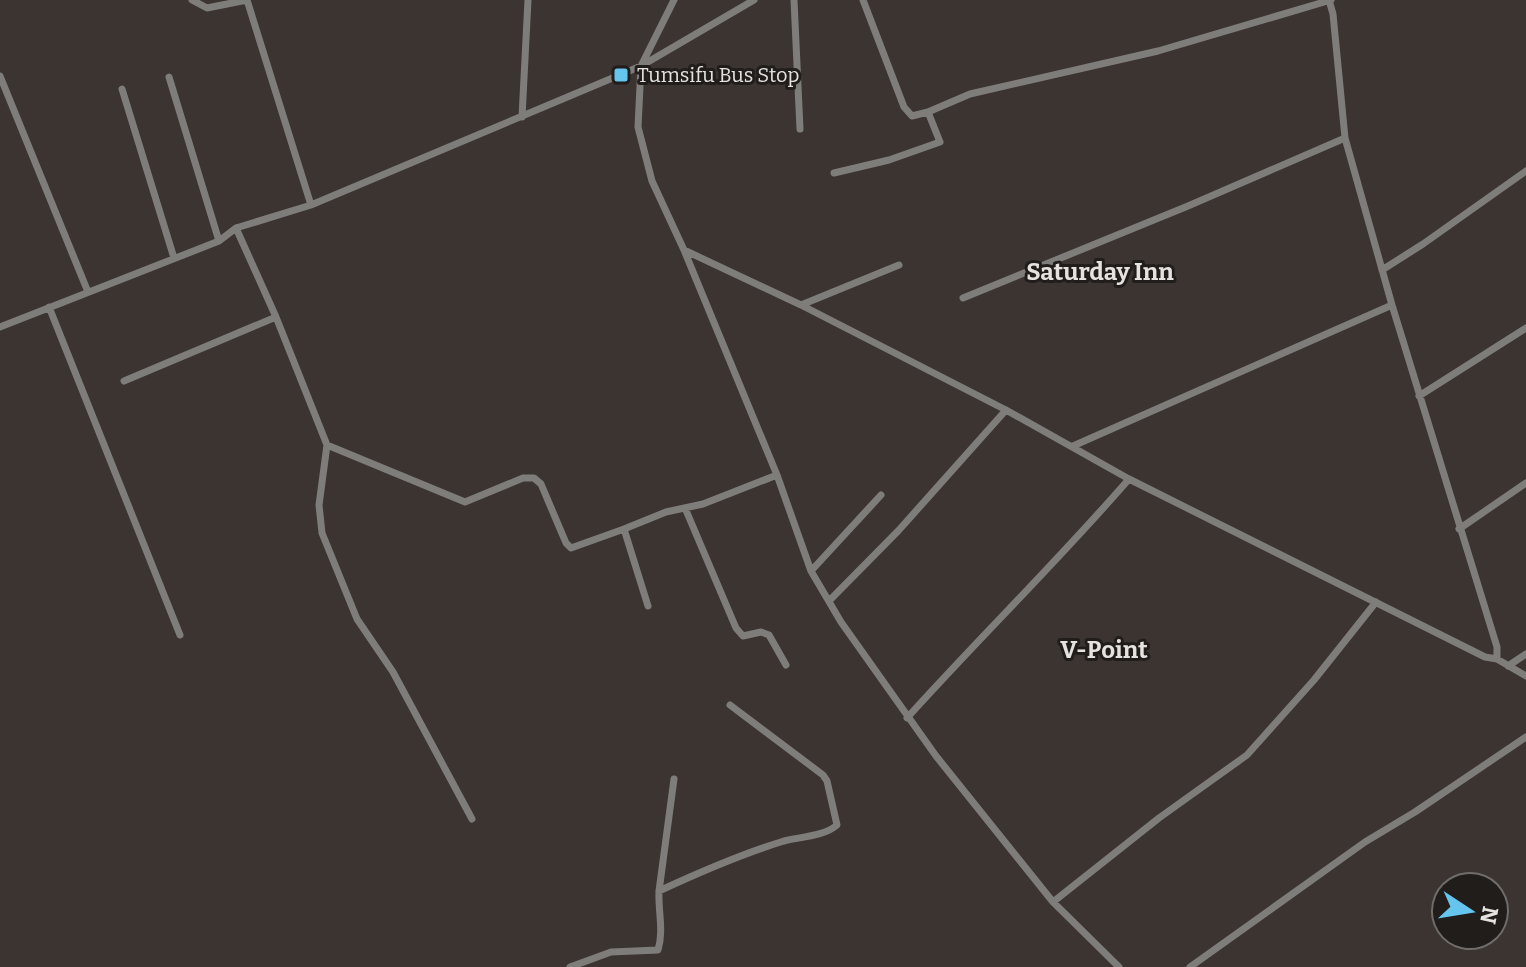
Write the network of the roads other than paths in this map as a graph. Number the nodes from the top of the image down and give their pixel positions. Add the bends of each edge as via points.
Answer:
1 (192, 0) edge
2 (247, 0) edge
3 (528, 0) edge
4 (674, 0) edge
5 (754, 0) edge
6 (794, 0) edge
7 (863, 0) edge
8 (1330, 0) edge
9 (641, 66) junction
10 (0, 76) edge
11 (169, 77) dead end
12 (122, 89) dead end
13 (928, 112) junction
14 (522, 117) junction
15 (800, 129) dead end
16 (1345, 138) junction
17 (1526, 171) edge
18 (834, 173) dead end
19 (311, 205) junction
20 (236, 228) junction
21 (219, 241) junction
22 (684, 250) junction
23 (174, 258) junction
24 (899, 265) dead end
25 (1382, 270) junction
26 (88, 292) junction
27 (963, 298) dead end
28 (801, 305) junction
29 (1392, 305) junction
30 (49, 307) junction
31 (276, 317) junction
32 (0, 327) edge
33 (1526, 328) edge
34 (124, 381) dead end
35 (1419, 396) junction
36 (1006, 410) junction
37 (327, 445) junction
38 (1073, 446) junction
39 (777, 475) junction
40 (1129, 479) junction
41 (1526, 483) edge
42 (881, 495) dead end
43 (685, 508) junction
44 (624, 529) junction
45 (1459, 529) junction
46 (811, 571) junction
47 (829, 601) junction
48 (1376, 602) junction
49 (648, 606) dead end
50 (180, 635) dead end
51 (1526, 654) edge
52 (1497, 659) junction
53 (786, 665) dead end
54 (1508, 666) junction
55 (1526, 676) edge
56 (730, 705) dead end
57 (907, 718) junction
58 (1526, 737) edge
59 (674, 779) dead end
60 (472, 819) dead end
61 (659, 891) junction
62 (1053, 902) junction
63 (570, 967) edge
64 (1119, 967) edge
65 (1190, 967) edge

1 - 2 street via 207,8
2 - 19 street
3 - 14 street
4 - 9 street
5 - 9 street
6 - 15 street
7 - 13 street via 904,107 912,116
8 - 13 street via 1158,51 979,92
8 - 16 street
9 - 14 street
9 - 22 street via 638,127 652,181
10 - 26 street
11 - 21 street
12 - 23 street
13 - 18 street via 939,136 936,145
14 - 19 street
16 - 25 street
16 - 27 street
17 - 25 street
19 - 20 street
20 - 21 street
20 - 31 street
21 - 23 street
22 - 28 street
22 - 39 street
23 - 26 street
24 - 28 street
25 - 29 street
26 - 30 street
28 - 36 street
29 - 35 street
29 - 38 street
30 - 32 street
30 - 50 street
31 - 34 street
31 - 37 street
33 - 35 street
35 - 45 street
36 - 38 street
36 - 47 street
37 - 44 street via 465,502 534,478 571,548
37 - 60 street via 319,505 322,533 357,619 393,672
38 - 40 street
39 - 43 street
39 - 46 street
40 - 48 street
40 - 57 street
41 - 45 street
42 - 46 street
43 - 44 street
43 - 53 street via 736,628 743,636 769,635
44 - 49 street
45 - 52 street
46 - 47 street
47 - 57 street
48 - 52 street
48 - 62 street via 1247,755
51 - 54 street
52 - 54 street
54 - 55 street
56 - 61 street via 823,775 837,825 722,863
57 - 62 street
58 - 65 street via 1365,842
59 - 61 street
61 - 63 street via 658,950 611,952
62 - 64 street

